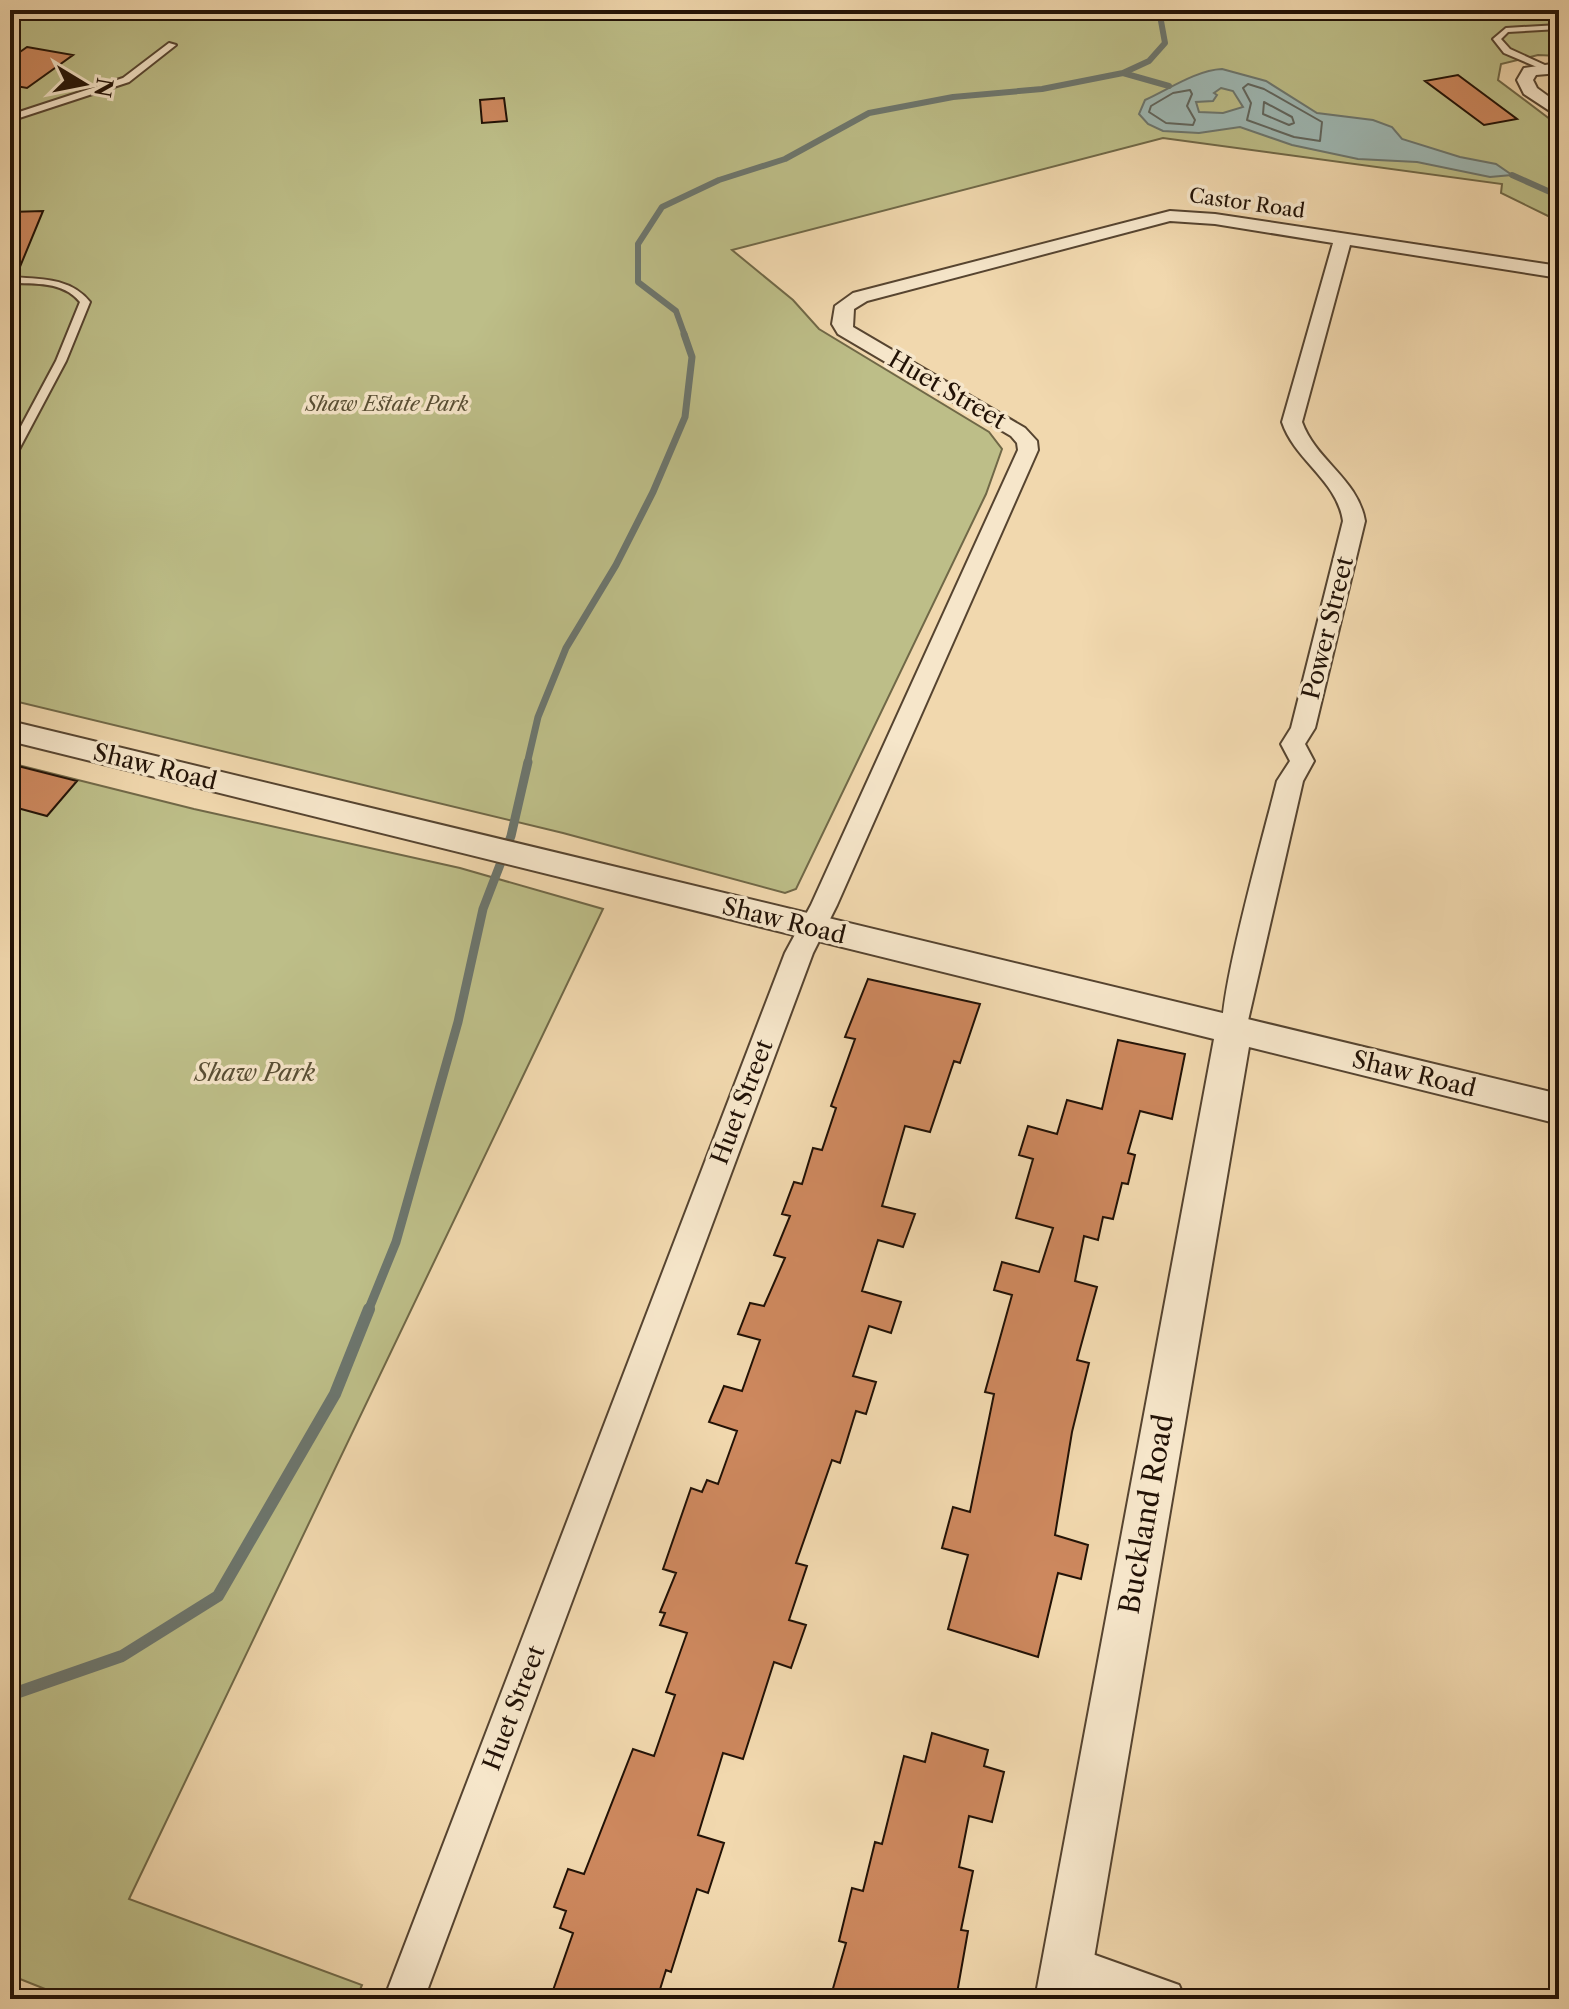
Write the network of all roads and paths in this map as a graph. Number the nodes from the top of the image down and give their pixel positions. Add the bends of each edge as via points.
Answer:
1 (1559, 27) edge
2 (172, 45) dead end
3 (1552, 68) edge
4 (1559, 112) edge
5 (10, 118) edge
6 (1343, 239) junction
7 (1559, 272) edge
8 (10, 280) edge
9 (845, 306) joint
10 (10, 457) edge
11 (10, 731) edge
12 (811, 928) junction
13 (1234, 1030) junction
14 (1559, 1109) edge
15 (1064, 1982) edge
16 (404, 1999) edge
17 (1165, 1999) edge

1 - 3 lane via 1506,30 1497,39 1507,51
2 - 5 lane via 126,80
3 - 4 street via 1530,71 1526,85
6 - 7 street, Castor Road
6 - 9 street, Castor Road via 1170,216 860,297
6 - 13 street, Power Street via 1292,422 1297,436 1352,503 1354,521 1303,728 1293,744 1302,761 1290,781
8 - 10 lane via 62,284 85,302 61,361
9 - 12 street, Huet Street via 845,330 1018,432 1028,450
11 - 12 street, Shaw Road
12 - 13 street, Shaw Road
12 - 16 street, Huet Street
13 - 14 street, Shaw Road
13 - 15 street, Buckland Road
15 - 17 street

